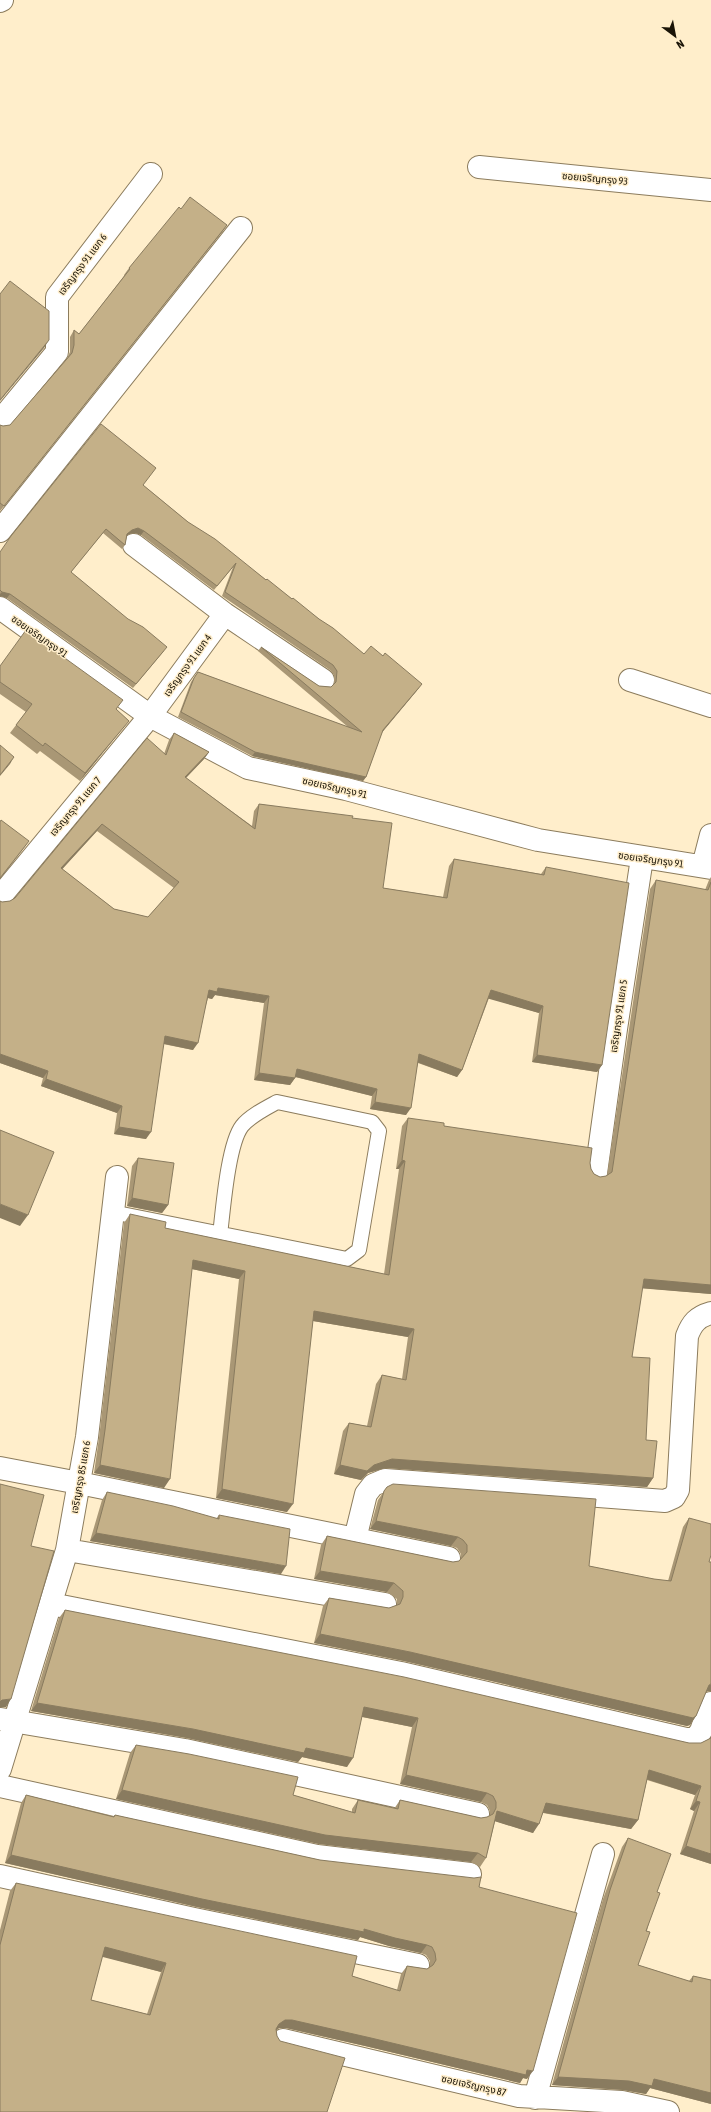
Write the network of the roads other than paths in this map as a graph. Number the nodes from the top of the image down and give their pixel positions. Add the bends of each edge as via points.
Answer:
1 (479, 167) dead end
2 (152, 174) dead end
3 (711, 190) edge
4 (241, 228) dead end
5 (0, 421) edge
6 (0, 531) edge
7 (134, 545) dead end
8 (0, 608) edge
9 (225, 614) junction
10 (323, 680) dead end
11 (630, 680) dead end
12 (711, 706) edge
13 (150, 716) junction
14 (711, 834) edge
15 (642, 858) junction
16 (707, 867) edge
17 (0, 897) edge
18 (596, 1174) edge
19 (117, 1177) dead end
20 (112, 1212) junction
21 (220, 1235) junction
22 (711, 1313) edge
23 (0, 1468) edge
24 (79, 1482) junction
25 (355, 1539) junction
26 (67, 1550) junction
27 (449, 1558) dead end
28 (51, 1604) junction
29 (385, 1604) dead end
30 (711, 1703) edge
31 (7, 1720) edge
32 (0, 1769) edge
33 (0, 1786) edge
34 (478, 1814) dead end
35 (603, 1854) dead end
36 (470, 1874) dead end
37 (0, 1876) edge
38 (418, 1965) dead end
39 (283, 2040) edge
40 (536, 2098) junction
41 (668, 2112) edge

1 - 3 street, ซอยเจริญกรุง 93
2 - 5 street, เจริญกรุง 91 แยก 6 via 57,297 57,352
4 - 6 street
7 - 9 street
8 - 13 street, ซอยเจริญกรุง 91
9 - 10 street
9 - 13 street, เจริญกรุง 91 แยก 4
11 - 12 street
13 - 15 street, ซอยเจริญกรุง 91 via 248,768 346,789 538,840
13 - 17 street, เจริญกรุง 91 แยก 7
14 - 16 street
15 - 16 street, ซอยเจริญกรุง 91
15 - 18 street, เจริญกรุง 91 แยก 5
19 - 20 street, เจริญกรุง 85 แยก 6
20 - 21 lane
20 - 24 street, เจริญกรุง 85 แยก 6 via 87,1437
21 - 21 lane via 234,1140 242,1125 262,1111 277,1102 372,1122 380,1131 360,1250 347,1259
22 - 25 street via 693,1322 687,1336 678,1490 674,1497 665,1501 385,1480 373,1485 366,1494
23 - 24 street
24 - 25 street
24 - 26 street, เจริญกรุง 85 แยก 6
25 - 27 street
26 - 28 street, เจริญกรุง 85 แยก 6
26 - 29 street
28 - 30 street via 401,1673 686,1739 695,1739 701,1731
28 - 31 street, เจริญกรุง 85 แยก 6
31 - 32 street, เจริญกรุง 85 แยก 6
31 - 34 street via 185,1750
33 - 36 street via 317,1856
35 - 40 street
37 - 38 street
39 - 40 street, ซอยเจริญกรุง 87
40 - 41 street, ซอยเจริญกรุง 87 via 622,2102

